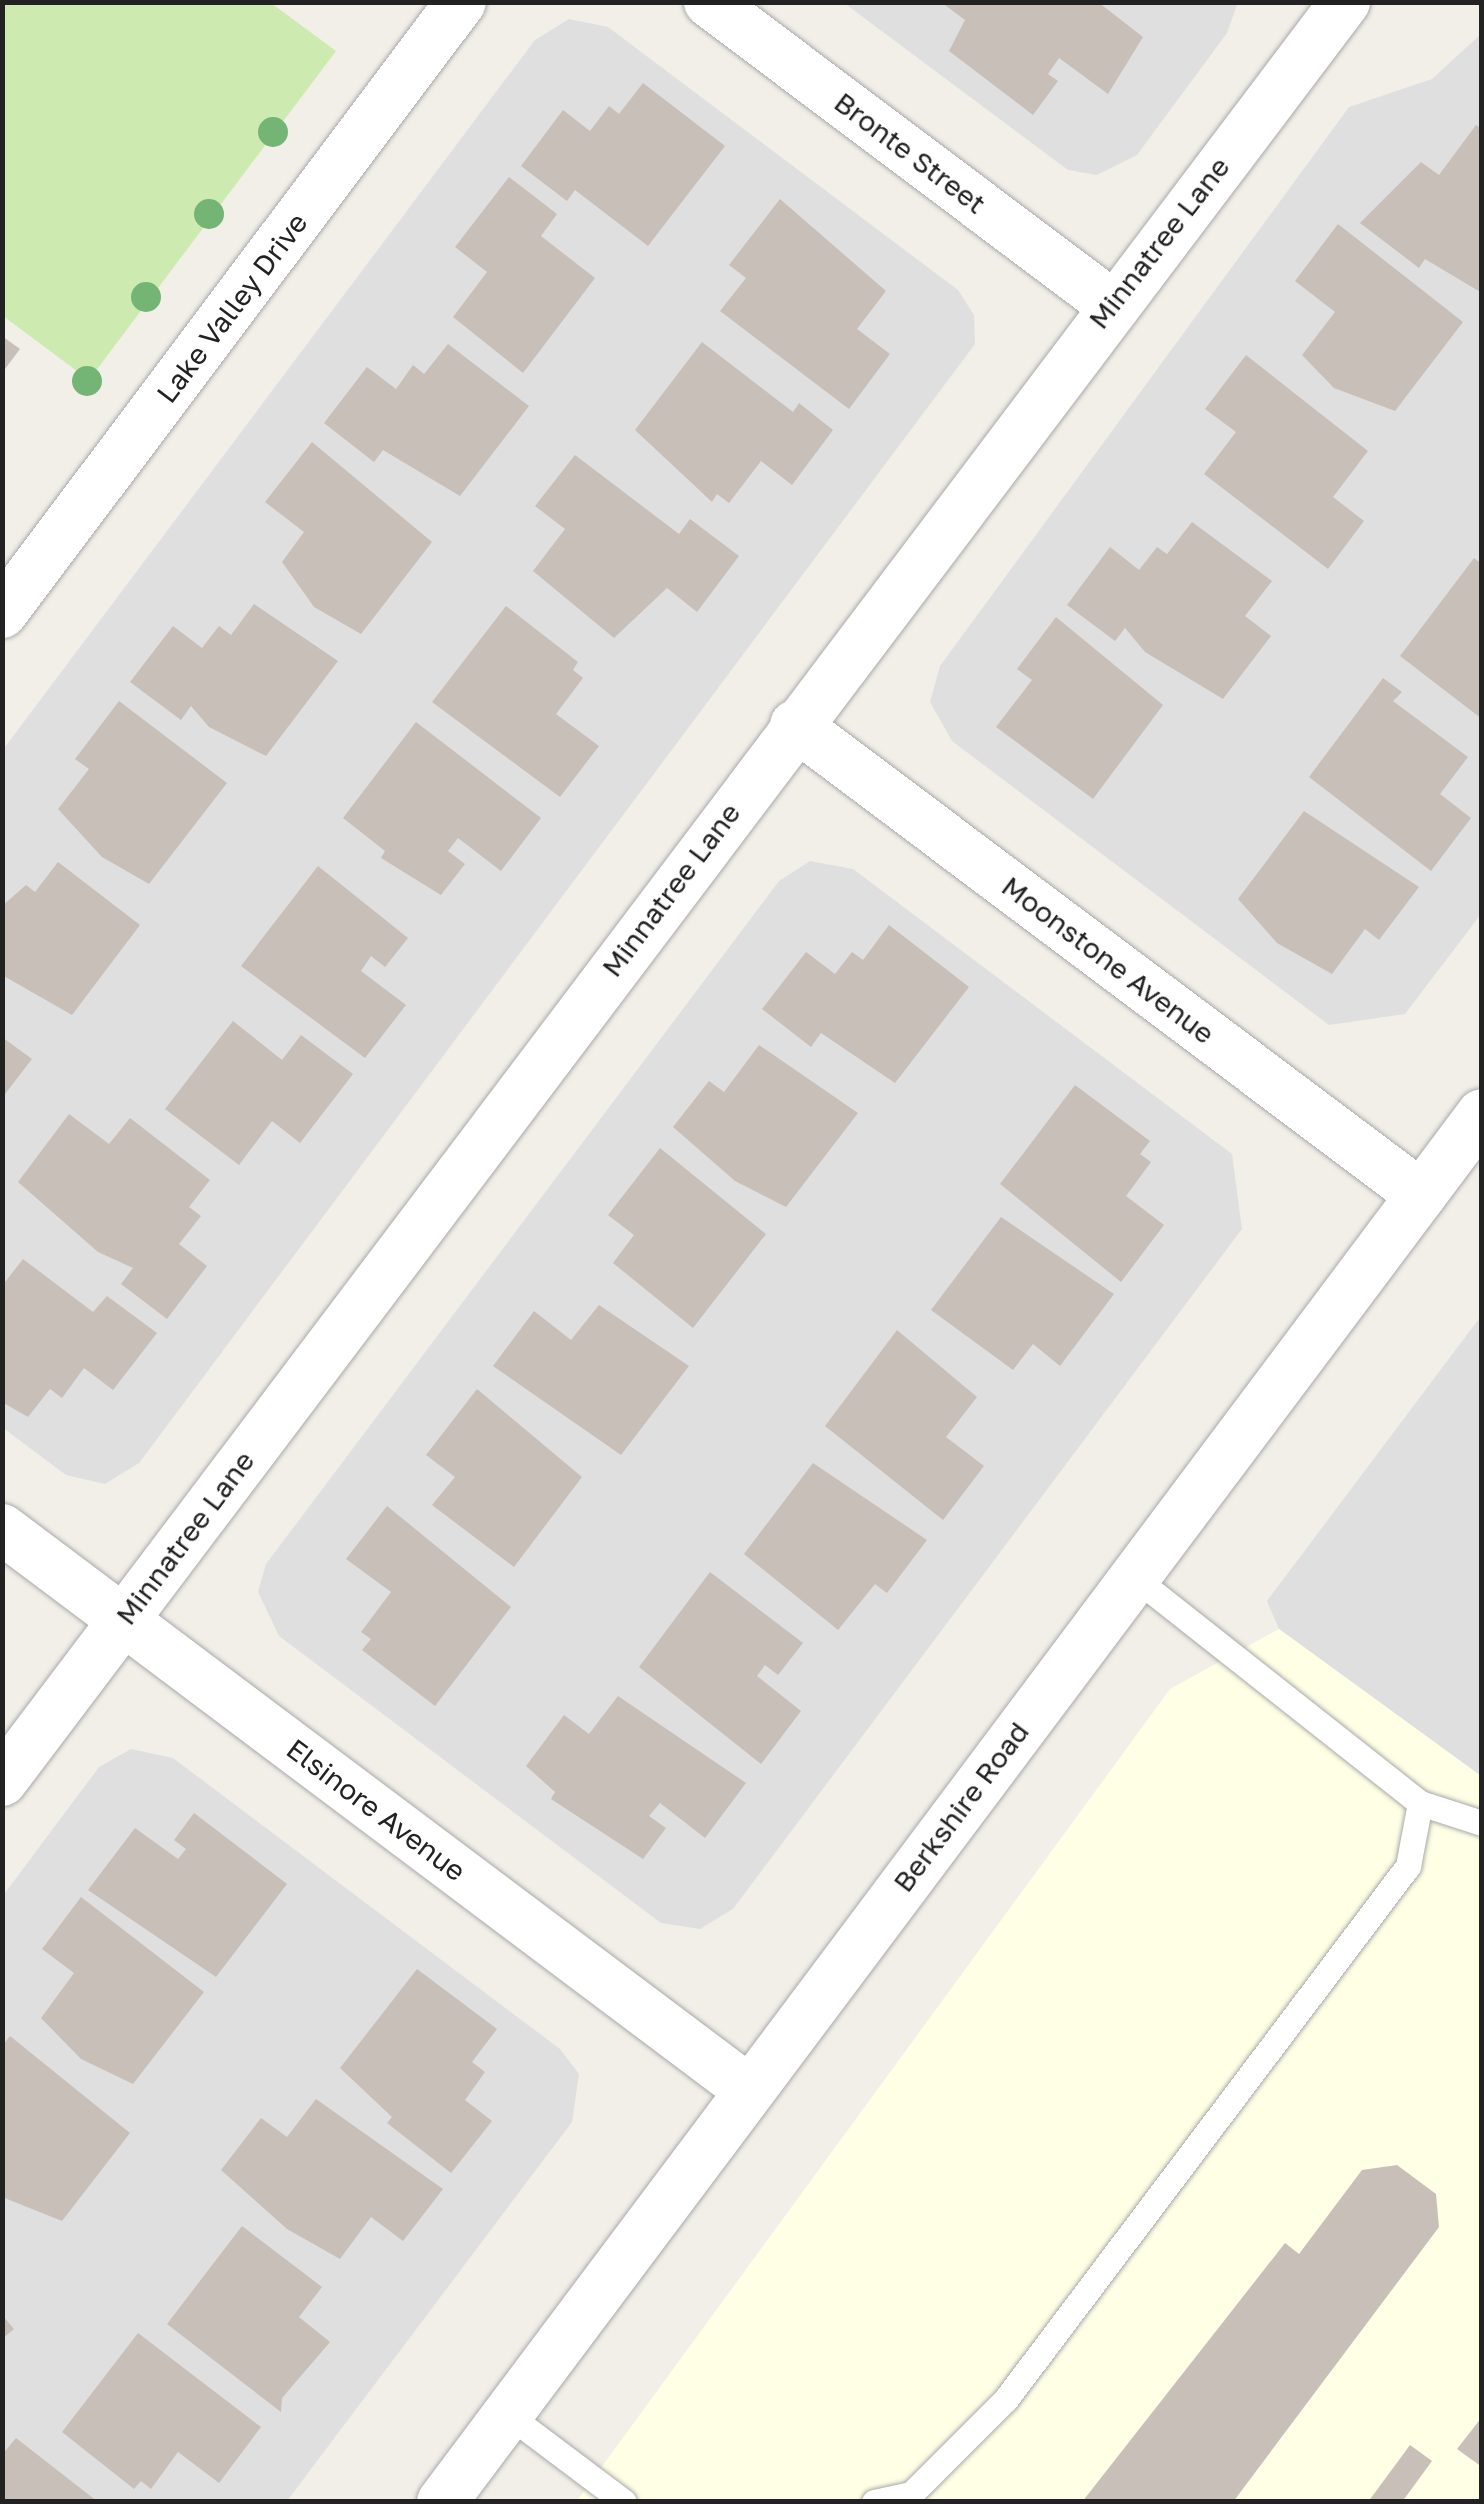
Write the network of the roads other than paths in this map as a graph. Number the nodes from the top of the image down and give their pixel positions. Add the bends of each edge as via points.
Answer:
1 (461, 2) edge
2 (709, 2) edge
3 (1345, 2) edge
4 (1111, 304) junction
5 (2, 612) edge
6 (795, 725) junction
7 (1482, 1114) edge
8 (1420, 1195) junction
9 (2, 1530) edge
10 (1134, 1577) junction
11 (123, 1620) junction
12 (2, 1781) edge
13 (1420, 1803) junction
14 (1482, 1822) edge
15 (749, 2090) junction
16 (507, 2414) junction
17 (442, 2502) edge
18 (624, 2502) edge
19 (874, 2502) edge

1 - 5 street, Lake Valley Drive
2 - 4 street, Bronte Street
3 - 4 street, Minnatree Lane
4 - 6 street, Minnatree Lane
6 - 8 street, Moonstone Avenue
6 - 11 street, Minnatree Lane
7 - 8 street, Berkshire Road
8 - 10 street, Berkshire Road
9 - 11 street, Elsinore Avenue
10 - 13 lane
10 - 15 street, Berkshire Road
11 - 12 street, Minnatree Lane
11 - 15 street, Elsinore Avenue
13 - 14 lane
13 - 19 lane via 1408,1866 1006,2398 911,2494
15 - 16 street, Berkshire Road
16 - 17 street, Berkshire Road
16 - 18 lane

